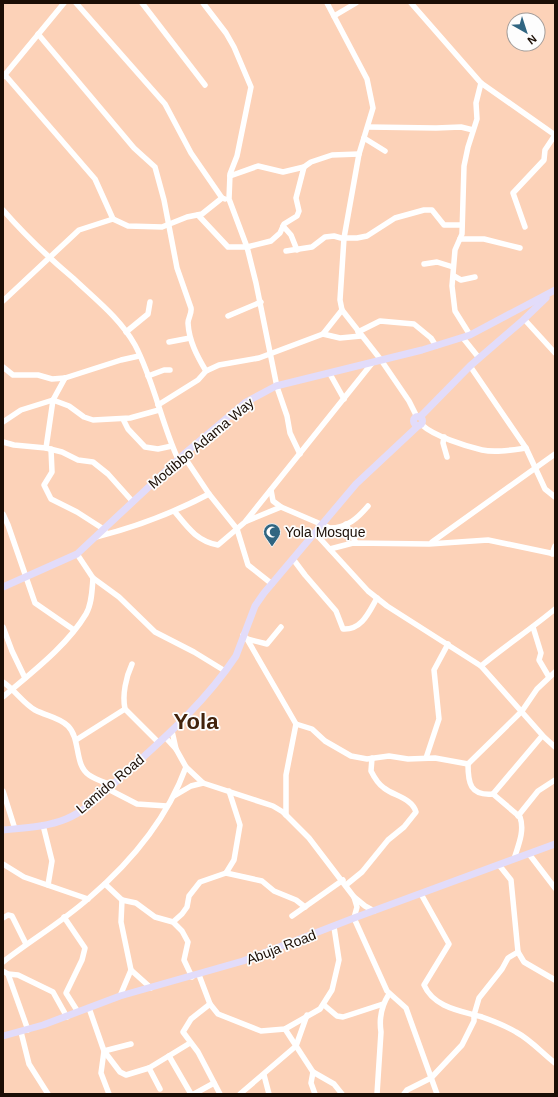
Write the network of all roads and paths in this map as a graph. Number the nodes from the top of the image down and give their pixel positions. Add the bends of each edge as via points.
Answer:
1 (76, 3) edge
2 (142, 3) edge
3 (203, 3) edge
4 (326, 3) edge
5 (356, 3) edge
6 (411, 3) edge
7 (60, 5) edge
8 (334, 16) junction
9 (38, 34) junction
10 (4, 76) edge
11 (480, 83) junction
12 (205, 84) dead end
13 (368, 126) junction
14 (473, 130) junction
15 (555, 135) edge
16 (364, 138) junction
17 (385, 151) dead end
18 (359, 154) junction
19 (304, 167) junction
20 (230, 176) junction
21 (222, 198) junction
22 (229, 200) junction
23 (3, 210) edge
24 (198, 215) junction
25 (113, 219) junction
26 (168, 224) junction
27 (462, 225) junction
28 (283, 226) junction
29 (525, 227) dead end
30 (344, 238) junction
31 (460, 239) junction
32 (247, 246) junction
33 (520, 248) dead end
34 (297, 250) junction
35 (286, 251) dead end
36 (50, 258) junction
37 (424, 264) dead end
38 (454, 267) junction
39 (454, 276) junction
40 (475, 277) dead end
41 (552, 292) edge
42 (3, 301) edge
43 (150, 302) dead end
44 (261, 302) junction
45 (342, 310) junction
46 (228, 316) dead end
47 (524, 319) junction
48 (126, 332) junction
49 (323, 334) junction
50 (360, 334) junction
51 (467, 337) junction
52 (190, 338) junction
53 (169, 342) dead end
54 (436, 346) junction
55 (555, 353) edge
56 (271, 354) junction
57 (139, 356) junction
58 (479, 358) junction
59 (377, 361) junction
60 (470, 366) junction
61 (3, 367) edge
62 (170, 370) dead end
63 (206, 371) junction
64 (330, 374) junction
65 (148, 376) junction
66 (65, 378) junction
67 (277, 387) junction
68 (344, 399) junction
69 (53, 400) junction
70 (159, 407) junction
71 (123, 419) junction
72 (419, 421) junction
73 (3, 422) edge
74 (444, 437) junction
75 (3, 442) edge
76 (172, 446) junction
77 (526, 448) junction
78 (48, 449) junction
79 (300, 454) junction
80 (555, 455) edge
81 (180, 457) junction
82 (447, 457) dead end
83 (535, 467) junction
84 (272, 490) junction
85 (209, 494) junction
86 (555, 497) edge
87 (133, 502) junction
88 (368, 506) dead end
89 (281, 507) junction
90 (175, 512) junction
91 (3, 514) edge
92 (245, 522) junction
93 (346, 524) junction
94 (322, 526) junction
95 (237, 529) junction
96 (104, 530) junction
97 (315, 533) junction
98 (96, 537) junction
99 (356, 543) junction
100 (429, 544) junction
101 (555, 546) edge
102 (330, 549) junction
103 (77, 554) junction
104 (554, 554) edge
105 (293, 559) junction
106 (25, 577) junction
107 (93, 578) junction
108 (272, 584) junction
109 (3, 587) edge
110 (377, 598) junction
111 (555, 609) edge
112 (3, 627) edge
113 (281, 627) dead end
114 (533, 627) junction
115 (74, 630) junction
116 (245, 637) junction
117 (448, 644) junction
118 (132, 664) dead end
119 (481, 666) junction
120 (225, 671) junction
121 (555, 672) edge
122 (549, 677) junction
123 (25, 678) junction
124 (3, 682) edge
125 (13, 689) junction
126 (3, 697) edge
127 (125, 709) junction
128 (522, 711) junction
129 (296, 724) junction
130 (172, 731) junction
131 (542, 736) junction
132 (165, 737) junction
133 (76, 740) junction
134 (159, 743) junction
135 (555, 747) edge
136 (176, 749) junction
137 (372, 758) junction
138 (426, 758) junction
139 (468, 764) junction
140 (186, 767) junction
141 (555, 780) edge
142 (203, 783) junction
143 (110, 787) junction
144 (3, 791) edge
145 (229, 791) junction
146 (493, 794) junction
147 (174, 796) junction
148 (167, 806) junction
149 (286, 815) junction
150 (518, 816) junction
151 (43, 825) junction
152 (15, 829) junction
153 (3, 830) edge
154 (555, 844) edge
155 (529, 854) junction
156 (514, 859) junction
157 (3, 864) edge
158 (499, 865) junction
159 (226, 873) junction
160 (345, 883) junction
161 (105, 884) junction
162 (48, 885) junction
163 (555, 888) edge
164 (421, 894) junction
165 (354, 897) junction
166 (88, 899) junction
167 (122, 900) junction
168 (305, 907) junction
169 (374, 911) junction
170 (292, 916) dead end
171 (64, 917) junction
172 (3, 918) edge
173 (354, 918) junction
174 (173, 922) junction
175 (334, 926) junction
176 (26, 944) junction
177 (518, 952) junction
178 (3, 962) edge
179 (131, 970) junction
180 (5, 973) edge
181 (196, 976) junction
182 (555, 980) edge
183 (151, 988) junction
184 (389, 994) junction
185 (120, 996) junction
186 (210, 1004) junction
187 (383, 1004) junction
188 (324, 1005) junction
189 (90, 1008) junction
190 (78, 1012) junction
191 (307, 1015) junction
192 (474, 1015) junction
193 (67, 1016) junction
194 (285, 1029) junction
195 (24, 1031) junction
196 (3, 1036) edge
197 (190, 1043) junction
198 (131, 1044) dead end
199 (296, 1046) junction
200 (104, 1051) junction
201 (169, 1056) junction
202 (555, 1063) edge
203 (149, 1068) junction
204 (313, 1072) junction
205 (264, 1074) junction
206 (431, 1078) junction
207 (214, 1083) junction
208 (160, 1089) dead end
209 (243, 1093) edge
210 (48, 1094) edge
211 (109, 1094) edge
212 (191, 1094) edge
213 (194, 1094) edge
214 (220, 1094) edge
215 (269, 1094) edge
216 (315, 1094) edge
217 (342, 1094) edge
218 (379, 1094) edge
219 (404, 1094) edge
220 (437, 1094) edge

1 - 21 street via 165,104 190,153
2 - 12 street
3 - 20 street via 234,47 251,87 237,156
4 - 8 street
5 - 8 street
6 - 11 street
7 - 9 street
8 - 13 street via 367,78 372,108
9 - 10 street
9 - 26 street via 134,148 154,167
10 - 25 street via 95,180
11 - 14 street via 476,103 477,119
11 - 15 street
13 - 14 street via 461,126
13 - 16 street
14 - 27 street via 464,166
15 - 29 street via 546,150 544,160 513,193
16 - 17 street
16 - 18 street
18 - 19 street via 332,155
18 - 30 street
19 - 20 street via 283,172 258,166
19 - 28 street via 296,198 299,211 297,216
20 - 22 street
21 - 22 street
21 - 24 street via 210,209
22 - 32 street
23 - 36 street
24 - 26 street
24 - 32 street via 228,247
25 - 26 street via 128,226
25 - 36 street via 79,230
26 - 52 street via 177,268 192,312 188,322
27 - 30 street via 444,225 432,210 424,210 395,218 367,236
27 - 31 street
28 - 32 street via 280,233 271,241
28 - 34 street via 291,235
30 - 34 street via 325,237 312,247
30 - 45 street via 340,289
31 - 33 street via 484,238
31 - 38 street via 455,250
32 - 44 street
34 - 35 street
36 - 42 street
36 - 48 street via 111,313
37 - 38 street via 437,262
38 - 39 street
39 - 40 street via 461,280
39 - 51 street via 452,298
41 - 47 main road
41 - 51 main road, Modibbo Adama Way
43 - 48 street via 148,314
44 - 46 street
44 - 56 street
45 - 49 street
45 - 50 street
47 - 55 street
47 - 58 main road
48 - 57 street
49 - 50 street via 340,338
49 - 56 street
50 - 54 street via 380,321 414,324 431,338
50 - 59 street
51 - 54 main road, Modibbo Adama Way
51 - 58 street
52 - 53 street
52 - 63 street
54 - 59 main road, Modibbo Adama Way
56 - 63 street via 249,361 219,365
56 - 67 street
57 - 65 street
57 - 66 street
58 - 60 main road
59 - 64 main road, Modibbo Adama Way
59 - 68 street
59 - 72 street via 409,401
60 - 72 main road
60 - 77 street
61 - 66 street via 13,375
62 - 65 street
63 - 70 street via 198,380
64 - 67 main road, Modibbo Adama Way
64 - 68 street
65 - 70 street
66 - 69 street
67 - 79 street via 290,433
67 - 81 main road, Modibbo Adama Way via 260,393 246,402
68 - 79 street
69 - 71 street via 75,409 88,419
69 - 73 street via 21,410
69 - 78 street
70 - 71 street
70 - 76 street
71 - 76 street via 128,429 145,447 158,449
72 - 74 street via 427,430
72 - 94 main road, Lamido Road via 409,434 356,484
74 - 77 street via 483,450
74 - 82 street
75 - 78 street
76 - 81 street
77 - 83 street
78 - 87 street via 101,467
78 - 96 street via 52,472 44,485 48,496
79 - 84 street
80 - 83 street
81 - 85 street
81 - 87 main road, Modibbo Adama Way
83 - 86 street via 545,489
83 - 100 street via 471,516
84 - 89 street via 273,501
84 - 92 street
85 - 90 street
85 - 95 street
87 - 96 main road, Modibbo Adama Way
88 - 93 street via 358,518
89 - 92 street
89 - 94 street
90 - 95 street via 194,534 213,544 218,544
90 - 98 street via 125,530
91 - 106 street
92 - 95 street
93 - 94 street via 336,528
93 - 99 street
94 - 97 main road, Lamido Road
95 - 108 street via 248,565
96 - 98 main road, Modibbo Adama Way
97 - 102 street
97 - 105 main road, Lamido Road
98 - 103 main road, Modibbo Adama Way
99 - 100 street
99 - 102 street
100 - 104 street via 488,540
101 - 104 street
102 - 110 street
103 - 106 main road, Modibbo Adama Way
103 - 107 street
105 - 108 main road, Lamido Road
105 - 110 street via 336,611 343,630 350,630 359,625
106 - 109 main road, Modibbo Adama Way
106 - 115 street via 35,602
107 - 115 street via 89,606
107 - 120 street via 119,597 155,632
108 - 116 main road, Lamido Road via 255,606
110 - 117 street
111 - 114 street
112 - 123 street
113 - 116 street via 267,644
114 - 119 street via 505,645
114 - 122 street via 541,653 539,660
115 - 123 street
116 - 120 main road, Lamido Road
116 - 129 street
117 - 119 street
117 - 138 street via 434,670 439,720
118 - 127 street via 126,680
119 - 128 street
120 - 130 main road, Lamido Road
121 - 122 street
122 - 128 street
123 - 125 street
124 - 125 street
125 - 126 street
125 - 133 street via 34,710 62,721 69,727
127 - 133 street
127 - 134 street
128 - 131 street
128 - 139 street
129 - 137 street via 312,729 325,741 351,756
129 - 149 street via 286,776
130 - 132 main road, Lamido Road
130 - 136 street
131 - 135 street
131 - 146 street
132 - 134 main road, Lamido Road
132 - 136 street
133 - 143 street via 84,771
134 - 143 main road, Lamido Road
136 - 140 street
137 - 138 street
137 - 160 street via 371,771 378,783 384,789 410,802 416,812 404,827 388,840 362,872
138 - 139 street
139 - 146 street via 468,779 475,791 483,795
140 - 142 street
140 - 147 street
141 - 150 street via 534,795
142 - 145 street
142 - 147 street via 191,786
143 - 148 street via 136,804
143 - 151 main road, Lamido Road via 67,819
144 - 152 street
145 - 149 street via 273,806
145 - 159 street via 240,825 234,860
146 - 150 street
147 - 148 street
148 - 161 street via 134,854
149 - 160 street via 309,838
150 - 156 street via 523,828
151 - 152 main road, Lamido Road
151 - 162 street via 52,861
152 - 153 main road, Lamido Road
154 - 155 main road, Abuja Road
155 - 156 main road, Abuja Road
155 - 163 street
156 - 158 main road, Abuja Road
157 - 162 street via 24,877
158 - 164 main road, Abuja Road
158 - 177 street via 511,880
159 - 168 street via 262,881 274,891 296,900
159 - 174 street via 200,882 182,914
160 - 165 street
160 - 168 street
161 - 166 street
161 - 167 street
162 - 166 street
164 - 169 main road, Abuja Road
164 - 192 street via 449,944 424,985 434,998 452,1009
165 - 169 street
165 - 173 street via 357,907
166 - 171 street
167 - 174 street via 136,903 155,917
167 - 179 street via 121,922
168 - 170 street
169 - 173 main road, Abuja Road
171 - 176 street
171 - 190 street via 85,948 66,993
172 - 176 street via 12,916
173 - 175 main road, Abuja Road
173 - 184 street
174 - 181 street via 188,942 184,960
175 - 181 main road, Abuja Road via 243,962
175 - 188 street via 339,960 332,990
176 - 178 street
177 - 182 street via 524,962
177 - 192 street via 508,958 479,998
179 - 183 street
179 - 185 street
180 - 193 street via 18,975 53,992
180 - 195 street
181 - 183 main road, Abuja Road
181 - 186 street
183 - 185 main road, Abuja Road
184 - 187 street
184 - 206 street via 406,1008
185 - 189 main road, Abuja Road
186 - 194 street via 218,1014 254,1030
186 - 197 street via 191,1019 184,1030 184,1035
187 - 188 street via 343,1017 337,1016
187 - 218 street via 380,1023
188 - 191 street via 320,1010
189 - 190 main road, Abuja Road
189 - 200 street
190 - 193 main road, Abuja Road
191 - 194 street
191 - 199 street
192 - 202 street via 516,1032
192 - 206 street via 474,1021 462,1045
193 - 195 main road, Abuja Road
194 - 199 street
195 - 196 main road, Abuja Road
195 - 210 street via 29,1064
197 - 201 street
197 - 207 street via 198,1052
198 - 200 street
199 - 204 street
199 - 205 street
200 - 203 street via 123,1075
200 - 211 street via 101,1073
201 - 203 street
201 - 212 street
203 - 208 street
204 - 216 street via 311,1083
204 - 217 street via 334,1084
205 - 209 street
205 - 215 street
206 - 219 street
206 - 220 street
207 - 213 street
207 - 214 street

